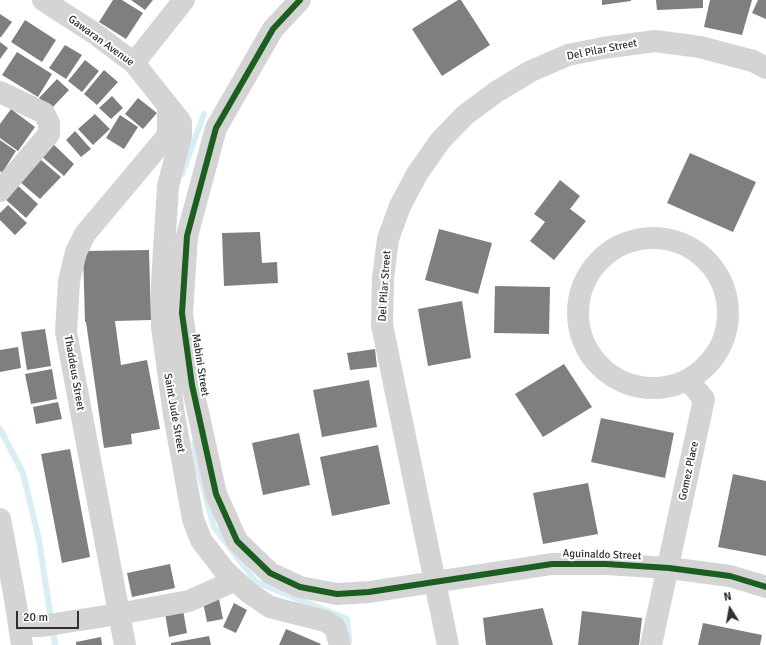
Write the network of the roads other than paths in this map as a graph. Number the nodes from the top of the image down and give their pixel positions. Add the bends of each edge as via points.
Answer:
1 (43, 0) edge
2 (184, 0) edge
3 (300, 0) edge
4 (134, 63) junction
5 (766, 68) edge
6 (0, 92) edge
7 (168, 107) junction
8 (0, 191) edge
9 (688, 380) junction
10 (1, 526) edge
11 (669, 568) junction
12 (234, 581) junction
13 (436, 582) junction
14 (766, 587) edge
15 (8, 603) edge
16 (118, 614) junction
17 (21, 640) edge
18 (125, 645) edge
19 (340, 645) edge
20 (448, 645) edge
21 (652, 645) edge

1 - 4 street, Gawaran Avenue
2 - 4 street
3 - 13 street, Mabini Street via 273,29 216,128 187,236 182,313 192,385 216,494 237,541 270,573 300,587 337,594
4 - 7 street, Gawaran Avenue
5 - 13 street, Del Pilar Street via 753,61 700,47 655,41 568,55 531,71 465,115 440,142 417,174 400,206 388,239 383,278 382,325
6 - 8 street via 44,113 49,123 49,134
7 - 12 street, Saint Jude Street via 181,122 181,136 168,186 162,282 164,354 193,519 210,554
7 - 16 street, Thaddeus Street via 168,135 85,234 76,252 69,281 66,332
9 - 9 street via 708,365 722,345 726,333 729,321 727,296 718,273 701,254 680,242 655,238 630,241 608,253 591,271 580,293 577,318 583,342 597,363 616,379 639,387 664,388
9 - 11 street, Gomez Place via 704,399
10 - 15 street
11 - 13 street, Aguinaldo Street via 552,564
11 - 14 street, Aguinaldo Street via 730,576
11 - 21 street
12 - 16 street via 189,601
12 - 19 street, Saint Jude Street via 270,607 325,621 335,628
13 - 20 street, Del Pilar Street
15 - 17 street
16 - 17 street via 42,626
16 - 18 street, Thaddeus Street

